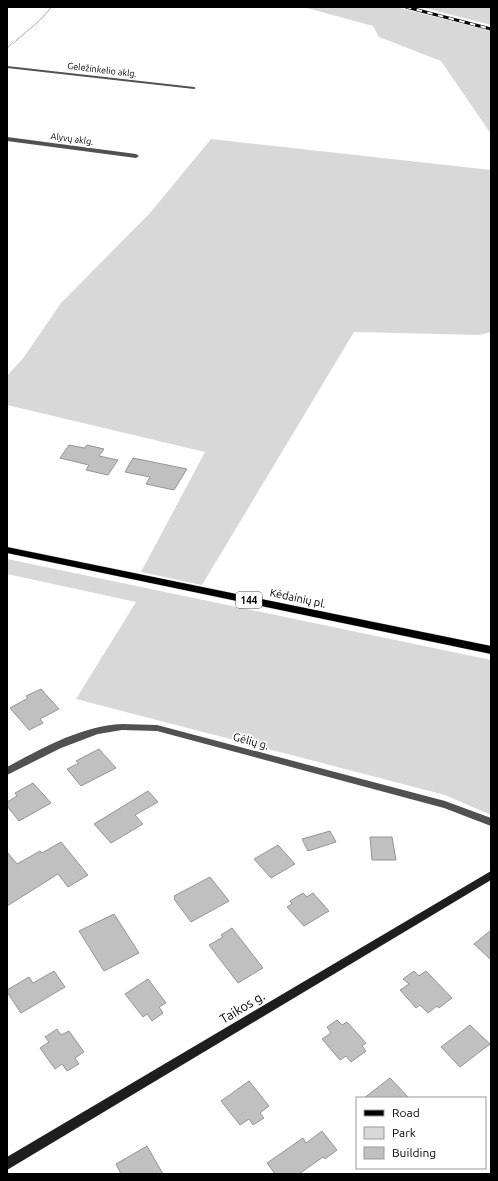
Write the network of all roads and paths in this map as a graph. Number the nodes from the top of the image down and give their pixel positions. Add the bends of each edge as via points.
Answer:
1 (52, 7) edge
2 (7, 48) edge
3 (7, 67) edge
4 (194, 88) dead end
5 (7, 139) edge
6 (136, 156) dead end
7 (7, 550) edge
8 (491, 650) edge
9 (7, 771) edge
10 (491, 822) edge
11 (491, 875) edge
12 (7, 1164) edge

1 - 2 path
3 - 4 street, Geležinkelio aklg.
5 - 6 street, Alyvų aklg.
7 - 8 main road, Kėdainių pl. / 144
9 - 10 street, Gėlių g. via 76,738 109,728 157,728 446,805
11 - 12 main road, Taikos g.

